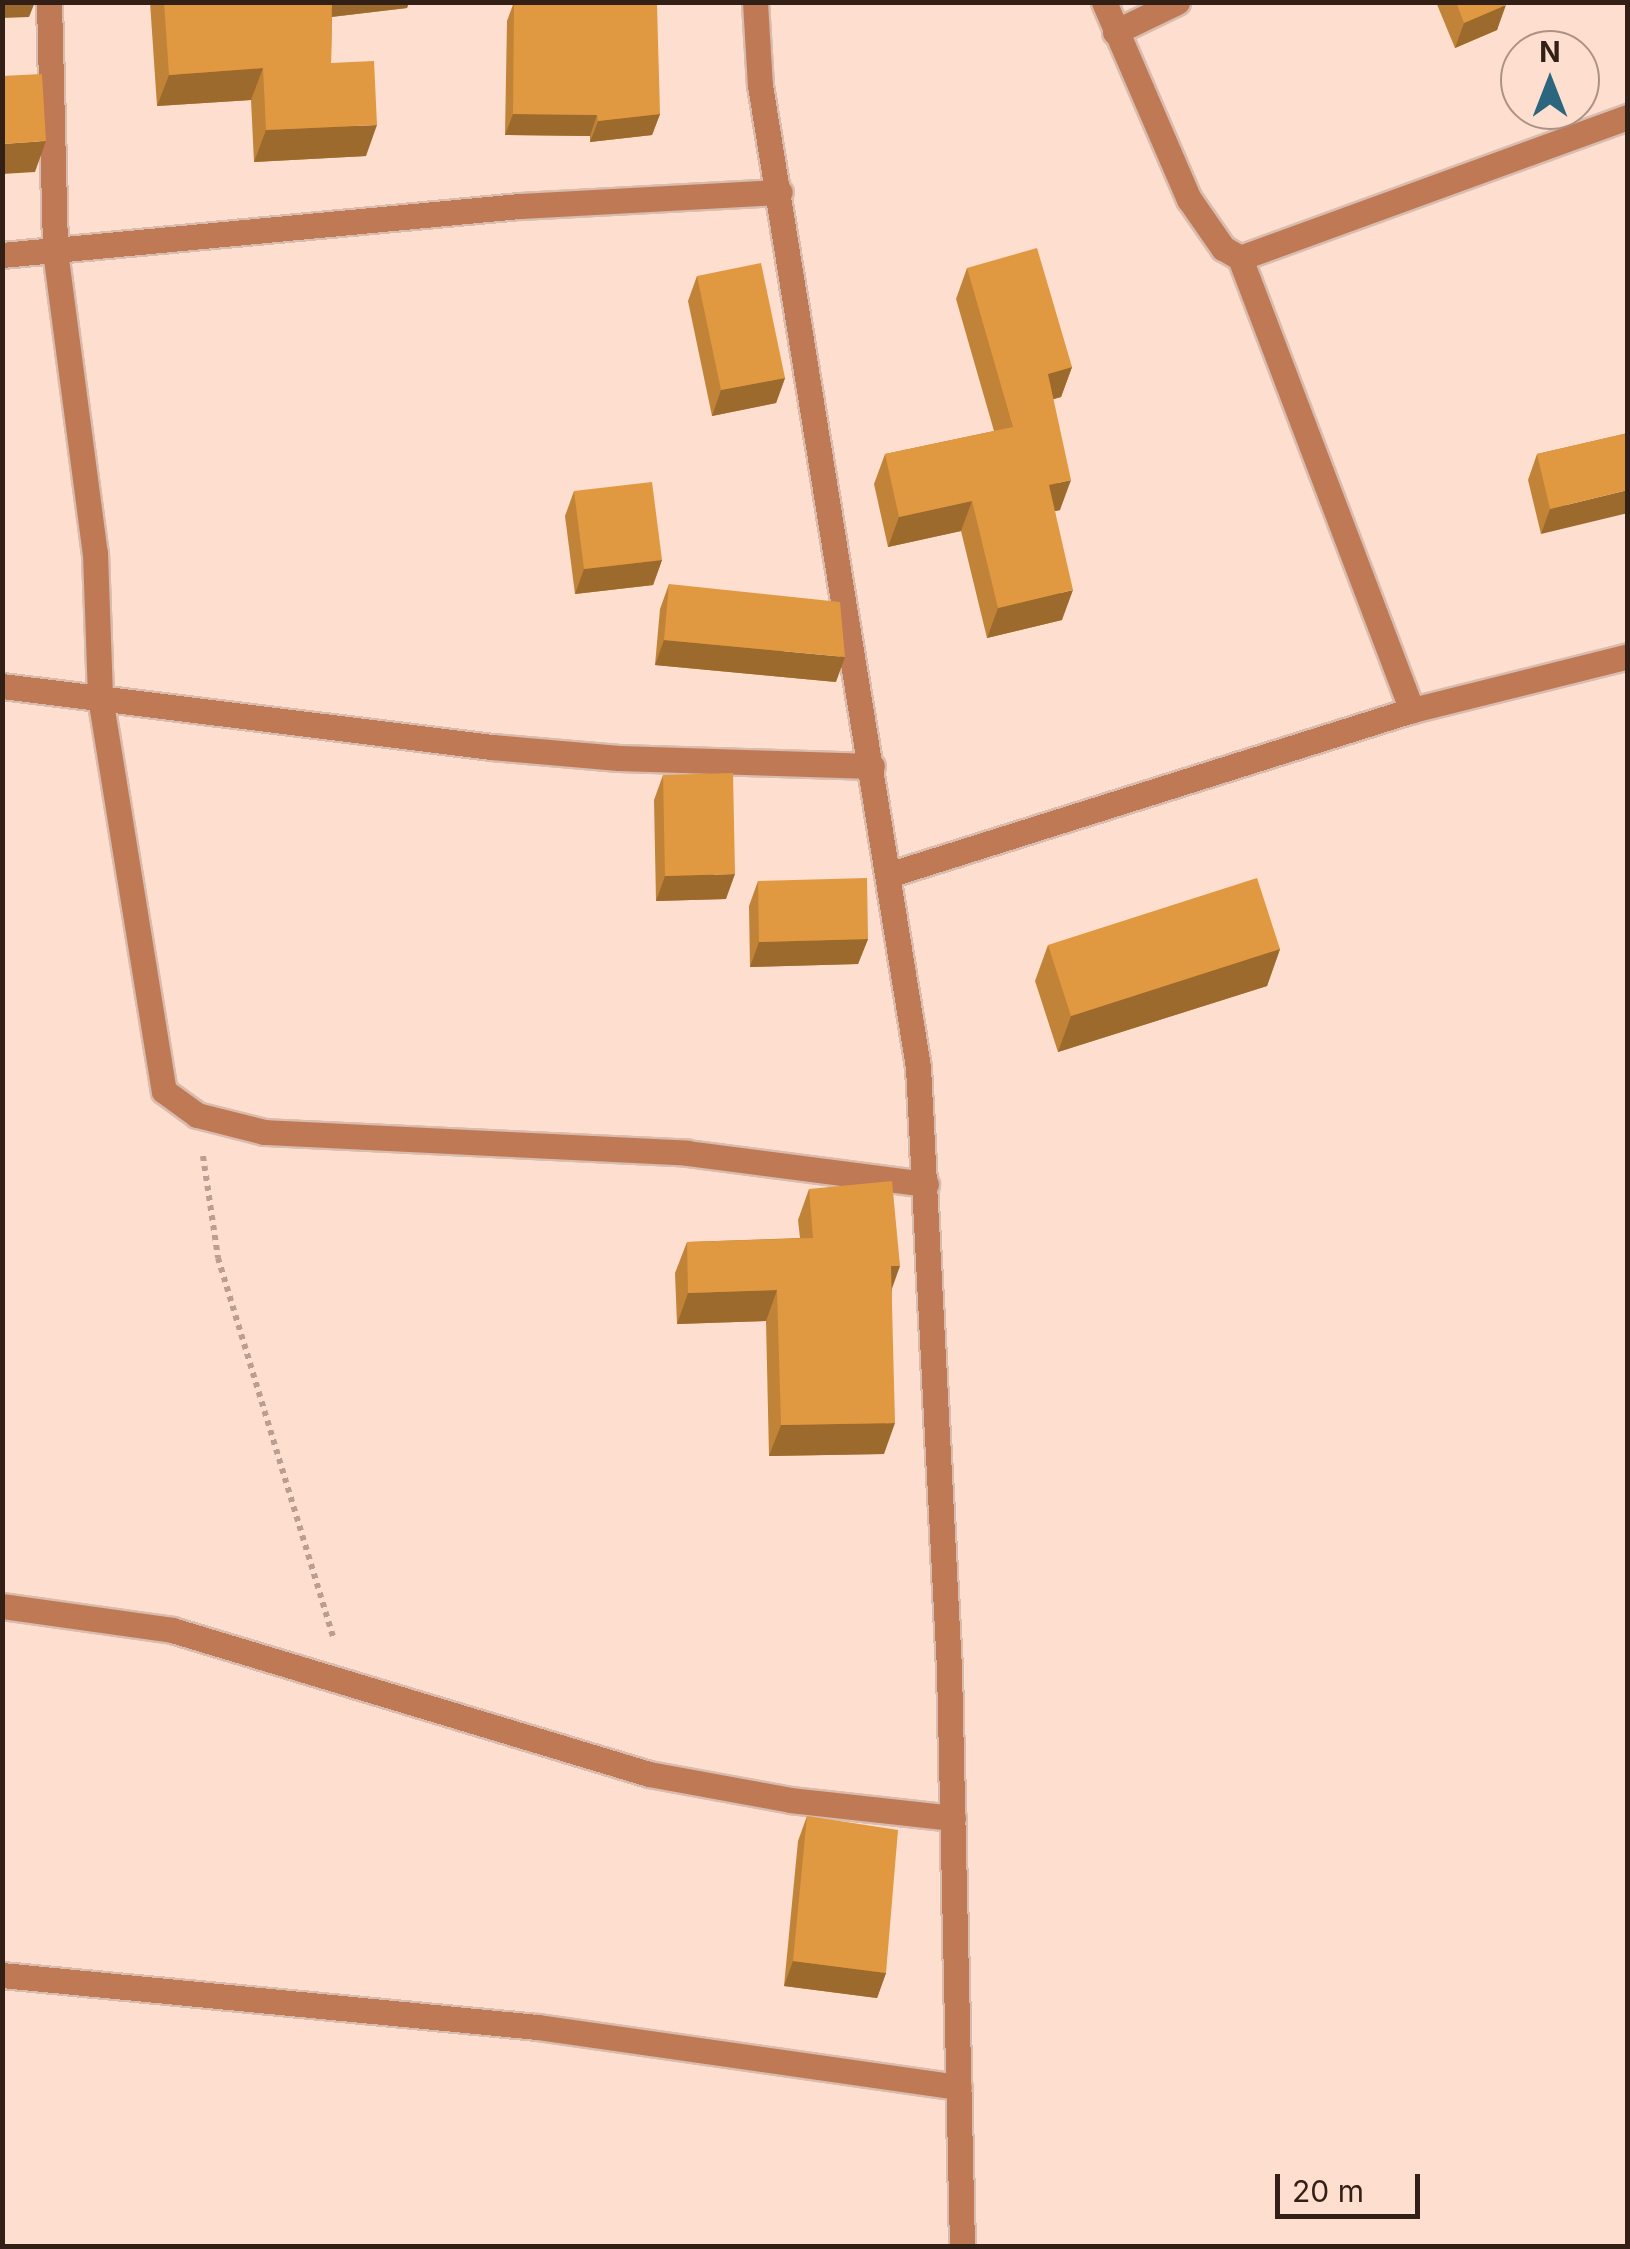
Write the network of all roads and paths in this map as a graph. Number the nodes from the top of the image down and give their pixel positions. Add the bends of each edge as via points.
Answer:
1 (49, 2) edge
2 (755, 2) edge
3 (1104, 2) edge
4 (1177, 2) edge
5 (1116, 32) junction
6 (1628, 117) edge
7 (780, 192) junction
8 (56, 251) junction
9 (2, 255) edge
10 (1240, 258) junction
11 (1628, 656) edge
12 (2, 686) edge
13 (100, 698) junction
14 (1412, 710) junction
15 (872, 766) junction
16 (891, 874) junction
17 (197, 1115) junction
18 (926, 1184) junction
19 (2, 1606) edge
20 (348, 1680) junction
21 (953, 1818) junction
22 (2, 1974) edge
23 (959, 2088) junction
24 (962, 2246) edge

1 - 8 street
2 - 7 street via 760,85
3 - 5 street
4 - 5 street
5 - 10 street via 1189,199 1223,248
6 - 10 street
7 - 8 street via 500,208
7 - 15 street
8 - 9 street
8 - 13 street via 95,553
10 - 14 street
11 - 14 street
12 - 13 street
13 - 15 street via 619,758
13 - 17 street via 164,1091
14 - 16 street
15 - 16 street
16 - 18 street via 918,1067
17 - 18 street via 264,1132 686,1153
17 - 20 path via 218,1258 296,1532
18 - 21 street
19 - 20 street via 172,1630
20 - 21 street via 649,1774 790,1800
21 - 23 street
22 - 23 street via 537,2026
23 - 24 street

